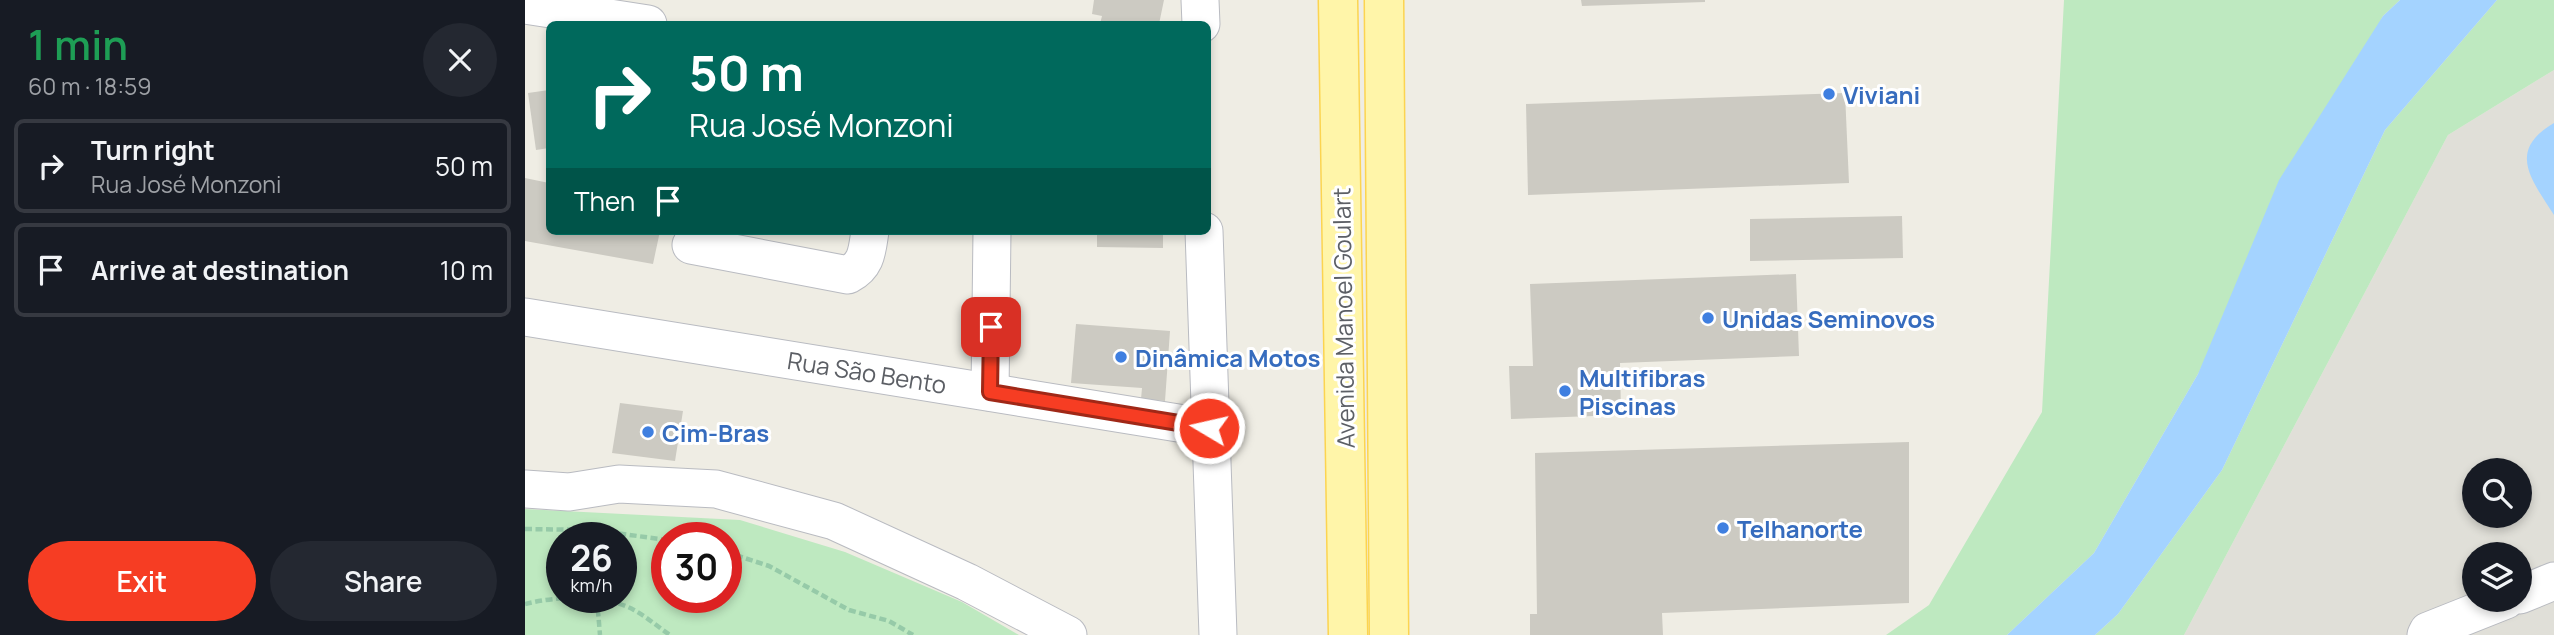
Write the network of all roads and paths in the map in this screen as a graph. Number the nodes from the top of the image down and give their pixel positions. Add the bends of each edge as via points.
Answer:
1 (1201, 0) edge
2 (1338, 0) edge
3 (1384, 0) edge
4 (525, 5) edge
5 (629, 21) edge
6 (1201, 21) edge
7 (869, 235) edge
8 (992, 235) edge
9 (1204, 235) edge
10 (691, 245) dead end
11 (525, 317) edge
12 (990, 392) junction
13 (1209, 428) junction
14 (525, 489) edge
15 (525, 529) edge
16 (651, 538) edge
17 (742, 557) edge
18 (2554, 581) edge
19 (2532, 590) edge
20 (546, 601) edge
21 (525, 604) edge
22 (637, 612) edge
23 (2476, 612) edge
24 (598, 613) edge
25 (600, 635) edge
26 (670, 635) edge
27 (913, 635) edge
28 (1068, 635) edge
29 (1218, 635) edge
30 (1348, 635) edge
31 (1389, 635) edge
32 (2426, 635) edge

1 - 6 street
2 - 30 main road, Avenida Manoel Goulart
3 - 31 main road, Avenida Manoel Goulart
4 - 5 street
7 - 10 street via 865,261 848,275
8 - 12 street
9 - 13 street
11 - 12 street, Rua São Bento
12 - 13 street, Rua São Bento
13 - 29 street
14 - 28 street via 569,492 619,484 729,492 834,521
15 - 16 path via 593,530
17 - 27 path via 769,566 849,610 888,621
18 - 19 street
20 - 21 path
22 - 26 path
23 - 32 street
24 - 25 path

